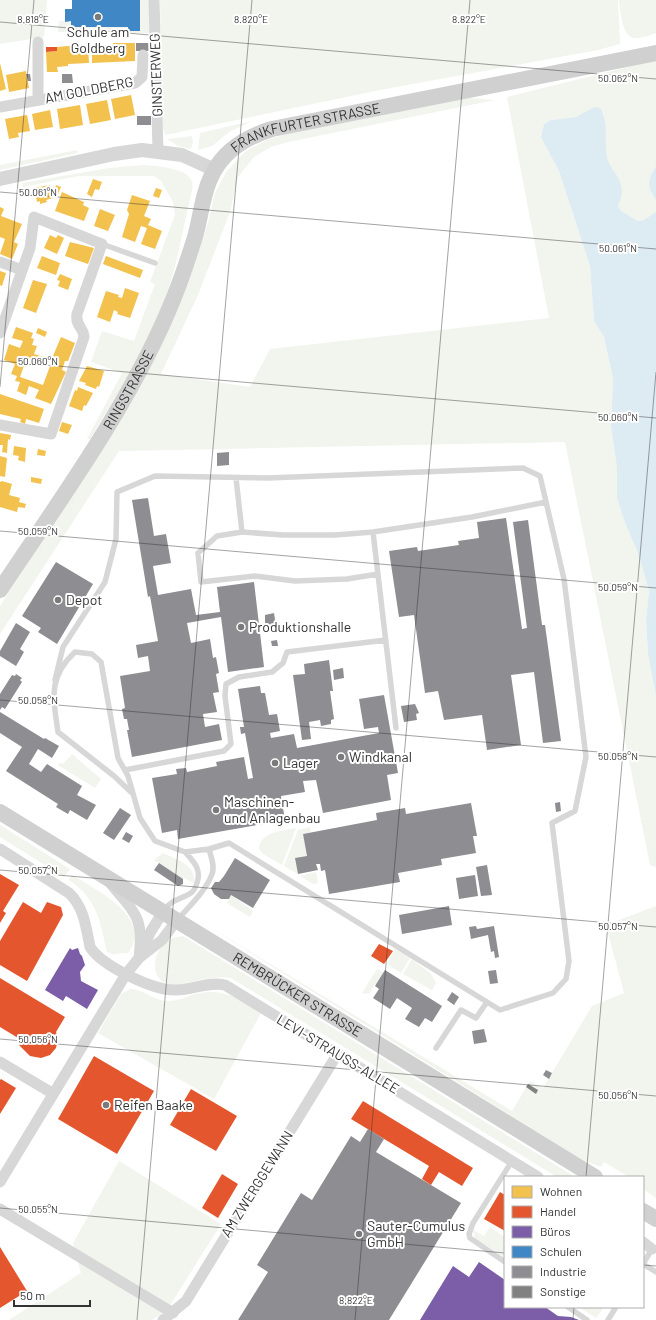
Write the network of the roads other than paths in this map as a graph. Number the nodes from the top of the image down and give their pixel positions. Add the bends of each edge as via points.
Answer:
1 (154, 0) edge
2 (38, 42) dead end
3 (656, 53) edge
4 (143, 55) dead end
5 (38, 100) junction
6 (0, 107) edge
7 (158, 151) junction
8 (215, 170) junction
9 (0, 179) edge
10 (102, 244) junction
11 (0, 262) edge
12 (155, 263) dead end
13 (22, 270) junction
14 (0, 333) edge
15 (0, 425) edge
16 (236, 478) junction
17 (546, 502) junction
18 (242, 532) junction
19 (373, 532) junction
20 (378, 574) junction
21 (0, 590) edge
22 (386, 640) junction
23 (54, 680) junction
24 (396, 728) dead end
25 (125, 770) junction
26 (131, 791) junction
27 (0, 812) edge
28 (0, 849) edge
29 (209, 850) junction
30 (185, 852) junction
31 (106, 877) junction
32 (163, 912) junction
33 (177, 920) junction
34 (139, 958) junction
35 (126, 974) junction
36 (486, 1002) junction
37 (436, 1048) dead end
38 (338, 1053) junction
39 (0, 1062) edge
40 (52, 1093) junction
41 (512, 1161) junction
42 (536, 1176) edge
43 (593, 1176) edge
44 (0, 1182) edge
45 (644, 1202) edge
46 (0, 1209) edge
47 (656, 1209) edge
48 (644, 1212) edge
49 (656, 1219) edge
50 (647, 1245) edge
51 (644, 1259) edge
52 (504, 1261) edge
53 (644, 1265) edge
54 (656, 1272) edge
55 (569, 1308) edge
56 (615, 1308) edge
57 (173, 1313) junction
58 (163, 1320) edge
59 (587, 1320) edge
60 (608, 1320) edge

1 - 7 street, GINSTERWEG
2 - 5 street, AM GOLDBERG
3 - 8 main road, FRANKFURTER STRASSE via 272,129 239,144
4 - 5 street, AM GOLDBERG via 142,77 135,83
5 - 6 street, AM GOLDBERG
7 - 8 street via 182,155
7 - 9 street via 142,150 114,154
8 - 21 main road, RINGSTRASSE via 174,295 136,376 88,458
10 - 12 lane
10 - 13 street via 34,217 33,239
10 - 15 street via 77,314 77,324 84,337 51,434
11 - 13 street
13 - 14 street
16 - 17 lane via 523,468 540,476
16 - 18 lane
16 - 23 lane via 155,476 117,492 116,539 105,582 63,647
17 - 19 lane via 472,517
17 - 36 lane via 564,579 586,757 575,811 552,823 569,961 566,979 553,993 500,1010
18 - 19 lane via 336,535
18 - 20 lane via 217,536 198,553 201,582 255,576 295,581 347,579
19 - 20 lane
20 - 22 lane
22 - 24 lane
22 - 25 lane via 287,652 283,663 272,672 239,677 226,684 231,744 224,751
23 - 25 lane via 75,652 92,654 101,662 118,758
23 - 26 lane via 54,707 58,732
25 - 26 lane
26 - 30 lane via 140,818 155,841
27 - 31 main road, REMBRÜCKER STRASSE
28 - 35 street, LEVI-STRAUSS-ALLEE via 76,899 90,947
29 - 30 lane
29 - 33 lane via 212,874 195,900
29 - 36 lane via 229,843
30 - 32 lane via 199,871 196,885 192,893 169,904
31 - 32 main road, REMBRÜCKER STRASSE
31 - 34 street via 139,922 142,937
32 - 33 main road, REMBRÜCKER STRASSE
32 - 34 street
33 - 34 street via 162,940
33 - 43 main road, REMBRÜCKER STRASSE
34 - 35 street
35 - 38 street, LEVI-STRAUSS-ALLEE via 168,990 219,983 225,985
35 - 40 street
36 - 37 lane via 476,1018 461,1010
38 - 41 street, LEVI-STRAUSS-ALLEE
38 - 57 street, AM ZWERGGEWANN via 186,1301
39 - 40 street
40 - 44 street
41 - 42 street, LEVI-STRAUSS-ALLEE
41 - 52 lane via 473,1223 469,1234 470,1238
45 - 47 main road
46 - 57 street
48 - 49 main road
50 - 51 lane
53 - 54 lane
55 - 59 lane
56 - 60 lane
57 - 58 street, AM ZWERGGEWANN

